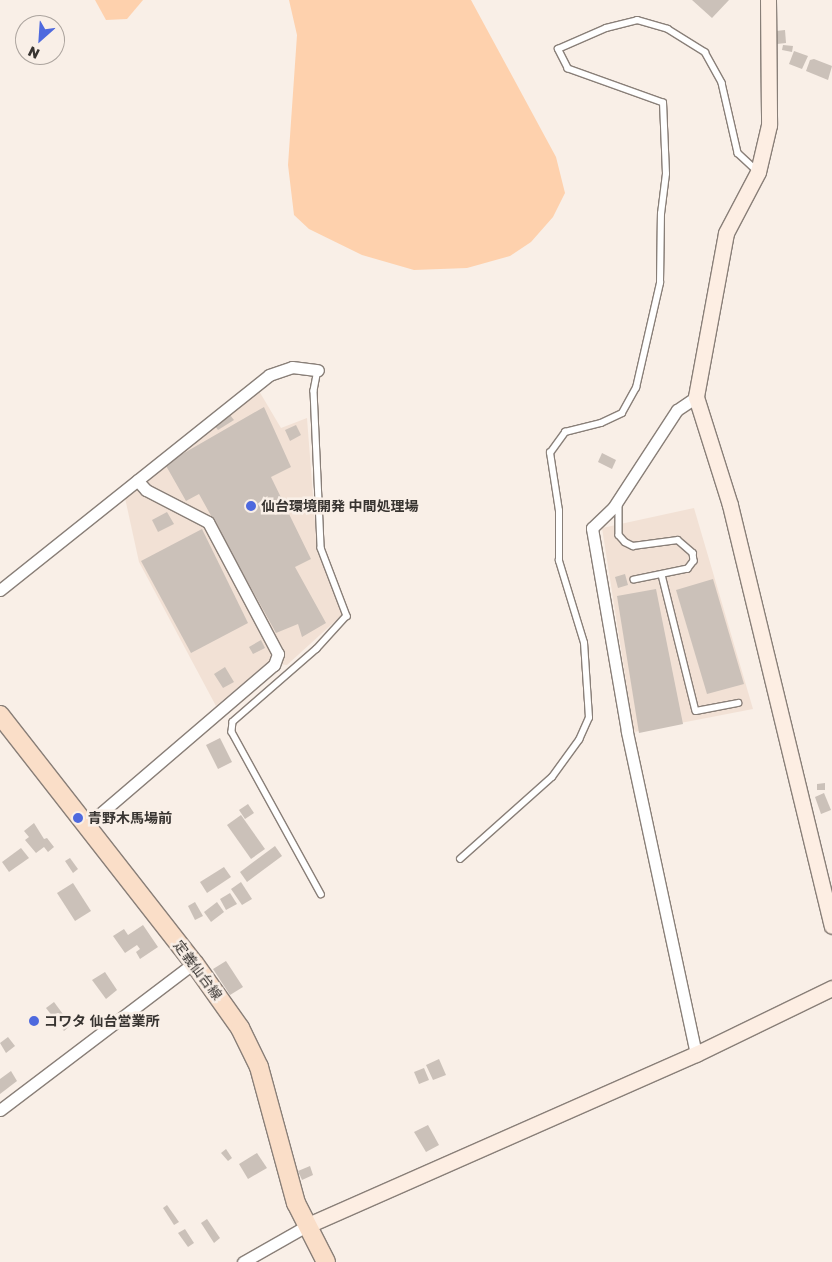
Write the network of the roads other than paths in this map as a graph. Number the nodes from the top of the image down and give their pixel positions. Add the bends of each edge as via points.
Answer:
1 (768, 0) edge
2 (758, 172) junction
3 (318, 370) joint
4 (696, 397) junction
5 (137, 480) junction
6 (619, 499) junction
7 (662, 575) junction
8 (634, 580) dead end
9 (0, 590) edge
10 (738, 703) dead end
11 (0, 715) edge
12 (87, 826) junction
13 (460, 859) dead end
14 (321, 894) dead end
15 (829, 900) edge
16 (832, 926) edge
17 (194, 963) junction
18 (832, 988) edge
19 (696, 1054) junction
20 (0, 1110) edge
21 (308, 1225) junction
22 (244, 1262) edge
23 (326, 1262) edge

1 - 2 street via 770,125
2 - 4 street via 726,233
2 - 13 lane via 738,153 722,83 705,52 668,29 637,20 606,28 558,48 568,70 663,103 666,174 661,214 660,283 636,388 622,413 601,423 565,432 550,453 559,511 559,561 584,644 589,718 579,740 552,777
3 - 5 street via 292,368 269,375
3 - 14 lane via 314,391 322,548 347,616 317,649 233,722 232,732
4 - 6 street via 677,410
4 - 15 street via 730,504
5 - 9 street
5 - 12 street via 146,490 208,522 278,654 274,665
6 - 7 lane via 618,530 625,542 634,546 678,540 693,553 694,561 688,569
6 - 19 street via 592,528 627,731
7 - 8 lane
7 - 10 lane via 696,711
11 - 12 main road, 定義仙台線
12 - 17 main road, 定義仙台線
15 - 16 street
17 - 20 street
17 - 21 main road, 定義仙台線 via 240,1028 259,1067 296,1203
18 - 19 street
19 - 21 street
21 - 22 street
21 - 23 main road, 定義仙台線

